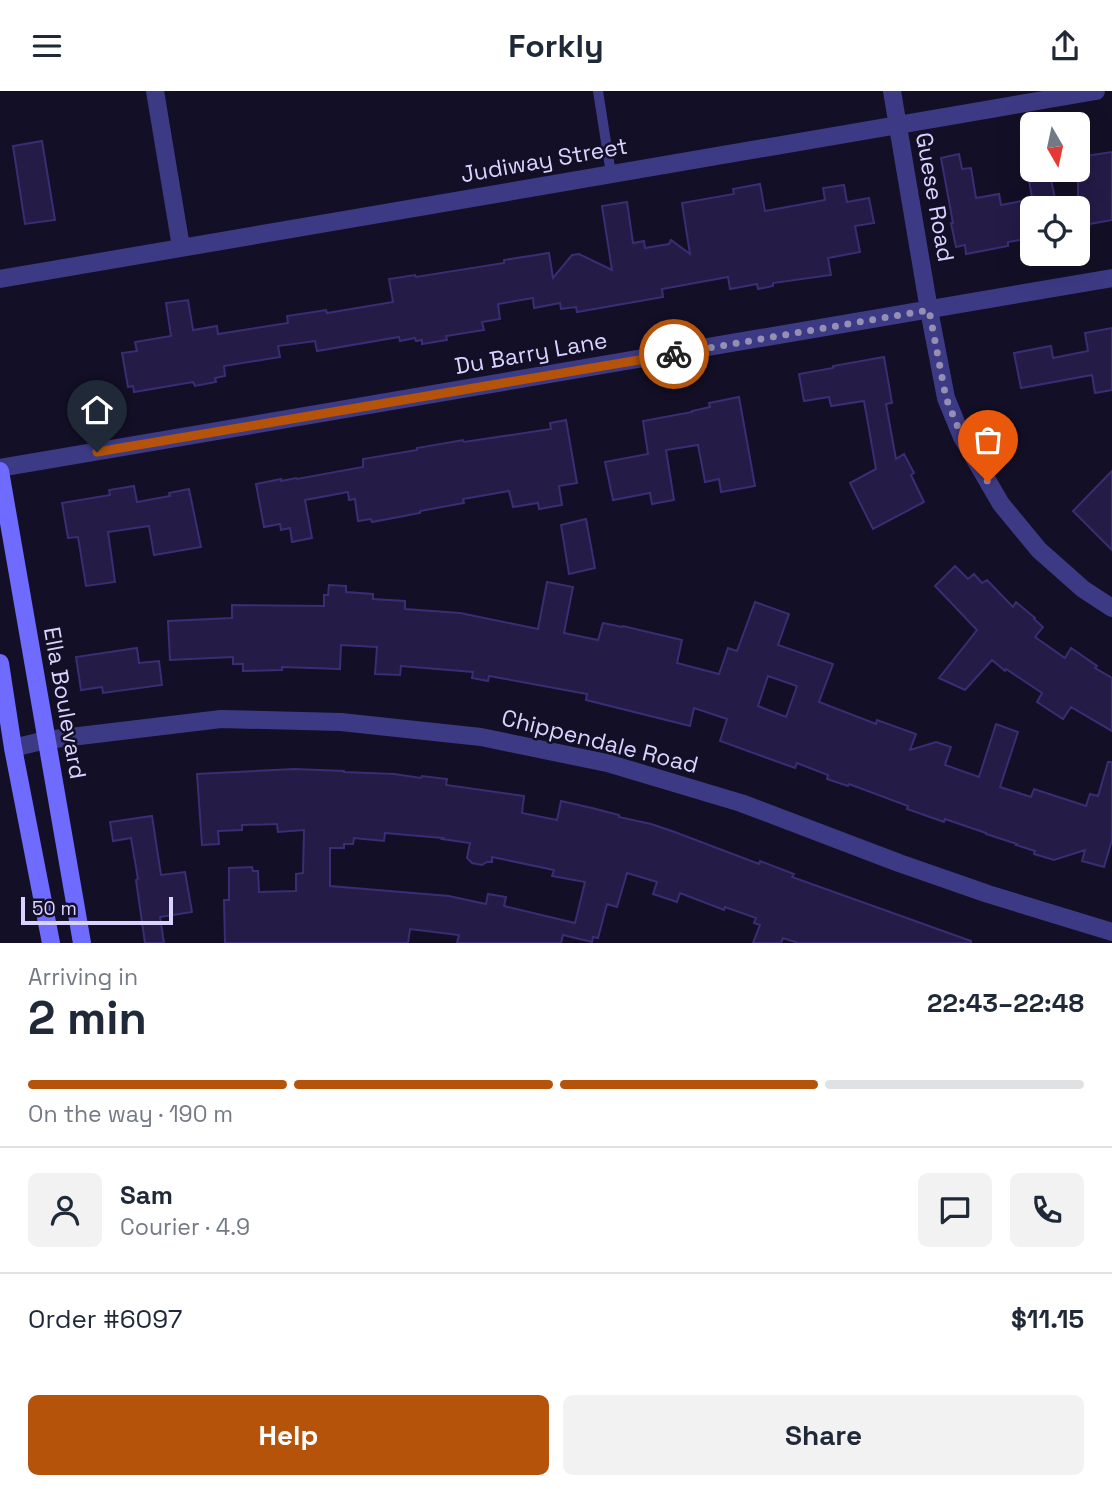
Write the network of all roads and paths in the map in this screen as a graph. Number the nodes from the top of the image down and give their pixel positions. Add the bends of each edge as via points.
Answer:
1 (155, 91) edge
2 (598, 91) edge
3 (892, 91) edge
4 (1096, 91) edge
5 (898, 125) junction
6 (611, 174) junction
7 (181, 247) junction
8 (1112, 278) edge
9 (0, 279) edge
10 (929, 310) junction
11 (0, 470) edge
12 (1112, 608) edge
13 (0, 663) edge
14 (46, 740) junction
15 (13, 748) junction
16 (1112, 932) edge
17 (51, 943) edge
18 (82, 943) edge

1 - 7 street
2 - 6 lane
3 - 5 street, Guese Road
4 - 5 street, Judiway Street
5 - 6 street, Judiway Street
5 - 10 street, Guese Road
6 - 7 street, Judiway Street
7 - 9 street, Judiway Street
8 - 10 street, Du Barry Lane
10 - 11 street, Du Barry Lane
10 - 12 street, Guese Road via 946,398 962,437 1001,504 1039,550
11 - 14 main road, Ella Boulevard
13 - 15 main road
14 - 15 street, Chippendale Road
14 - 16 street, Chippendale Road via 221,719 341,722 481,737 607,763 741,803 988,894
14 - 18 main road, Ella Boulevard
15 - 17 main road

